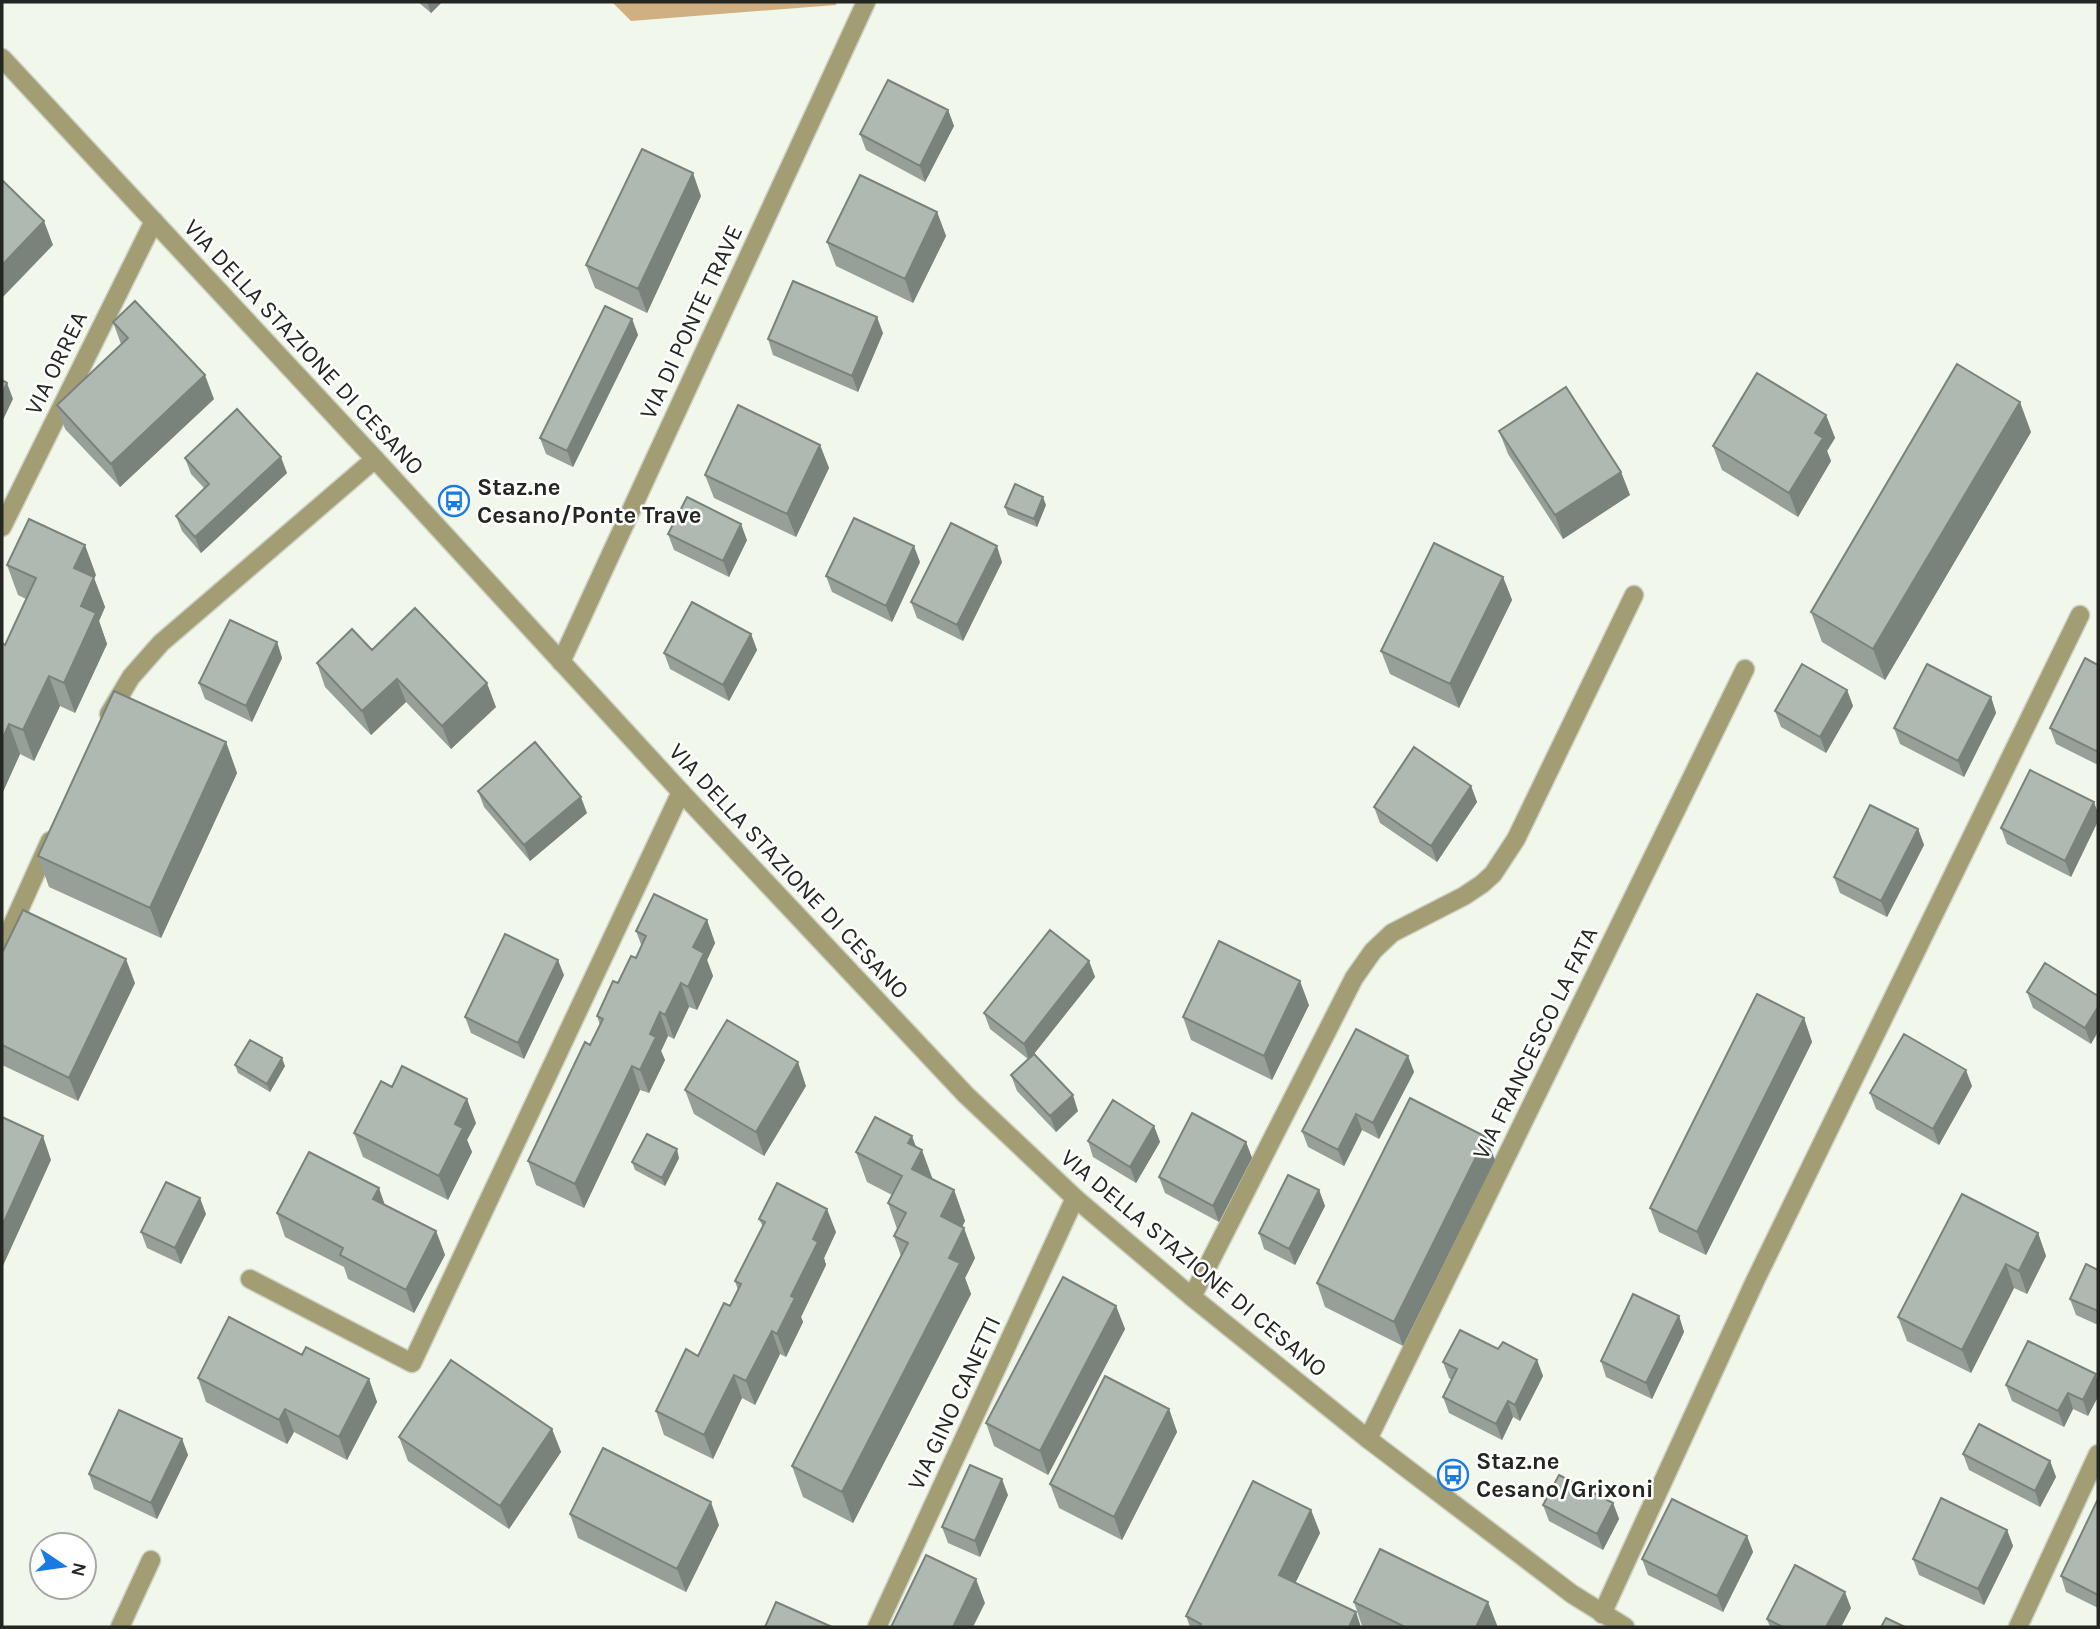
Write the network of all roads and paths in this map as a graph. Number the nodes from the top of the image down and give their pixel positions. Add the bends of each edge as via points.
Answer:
1 (866, 2) edge
2 (2, 58) edge
3 (154, 221) junction
4 (375, 459) junction
5 (2, 527) edge
6 (1634, 595) dead end
7 (2080, 615) dead end
8 (561, 662) junction
9 (1745, 669) dead end
10 (102, 729) edge
11 (681, 792) junction
12 (57, 826) edge
13 (2, 948) edge
14 (1075, 1198) junction
15 (250, 1279) dead end
16 (1192, 1297) junction
17 (1368, 1439) junction
18 (2098, 1454) edge
19 (151, 1560) dead end
20 (1602, 1614) junction
21 (120, 1627) edge
22 (877, 1627) edge
23 (1625, 1627) edge
24 (2018, 1627) edge

1 - 8 street, VIA DI PONTE TRAVE
2 - 3 street, VIA DELLA STAZIONE DI CESANO
3 - 4 street, VIA DELLA STAZIONE DI CESANO
3 - 5 street, VIA ORREA
4 - 8 street, VIA DELLA STAZIONE DI CESANO
4 - 10 street via 161,643 131,677
6 - 16 street via 1516,839 1493,874 1464,896 1392,933 1354,978
7 - 20 street via 1755,1281
8 - 11 street, VIA DELLA STAZIONE DI CESANO
9 - 17 street, VIA FRANCESCO LA FATA
11 - 14 street, VIA DELLA STAZIONE DI CESANO via 966,1095
11 - 15 street via 412,1363
12 - 13 street
14 - 16 street, VIA DELLA STAZIONE DI CESANO
14 - 22 street, VIA GINO CANETTI
16 - 17 street, VIA DELLA STAZIONE DI CESANO
17 - 20 street, VIA DELLA STAZIONE DI CESANO
18 - 24 street
19 - 21 street
20 - 23 street, VIA DELLA STAZIONE DI CESANO

